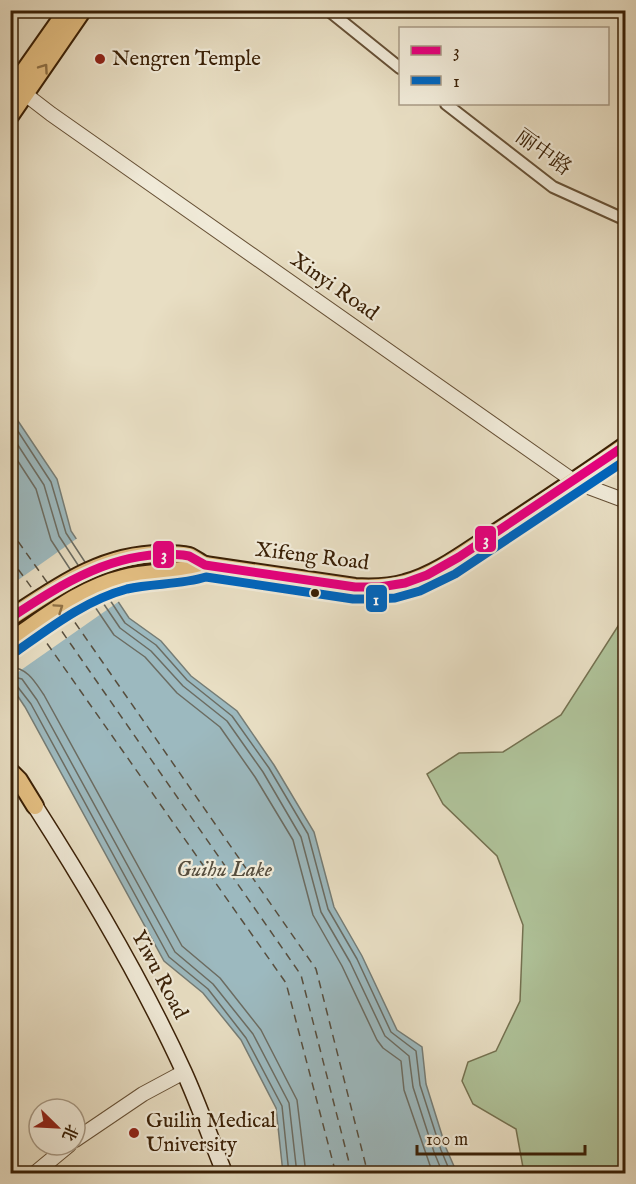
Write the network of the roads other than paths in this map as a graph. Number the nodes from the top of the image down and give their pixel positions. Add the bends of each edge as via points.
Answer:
1 (67, 10) edge
2 (83, 10) edge
3 (328, 10) edge
4 (399, 67) edge
5 (15, 88) edge
6 (447, 105) edge
7 (10, 116) edge
8 (626, 220) edge
9 (626, 445) edge
10 (575, 482) junction
11 (626, 501) edge
12 (205, 566) junction
13 (10, 618) edge
14 (10, 641) edge
15 (10, 771) edge
16 (10, 785) edge
17 (35, 806) junction
18 (184, 1072) junction
19 (87, 1132) edge
20 (54, 1157) edge
21 (34, 1173) edge
22 (225, 1173) edge

1 - 5 main road
5 -> 2 main road
3 - 4 street
5 - 7 main road
5 - 10 street, Xinyi Road
6 - 8 street, 丽中路 via 552,187
9 - 10 main road, Xifeng Road
10 - 11 street, Xinyi Road
10 - 12 main road, Xifeng Road via 463,553 406,583 355,587
12 - 13 main road via 189,556 169,554 118,560 70,579
14 -> 12 main road via 79,595 123,578
15 - 17 main road, Yiwu Road
16 - 17 main road, Yiwu Road
17 - 18 main road, Yiwu Road via 88,890
18 - 19 street
18 - 22 main road, Yiwu Road
20 - 21 street

